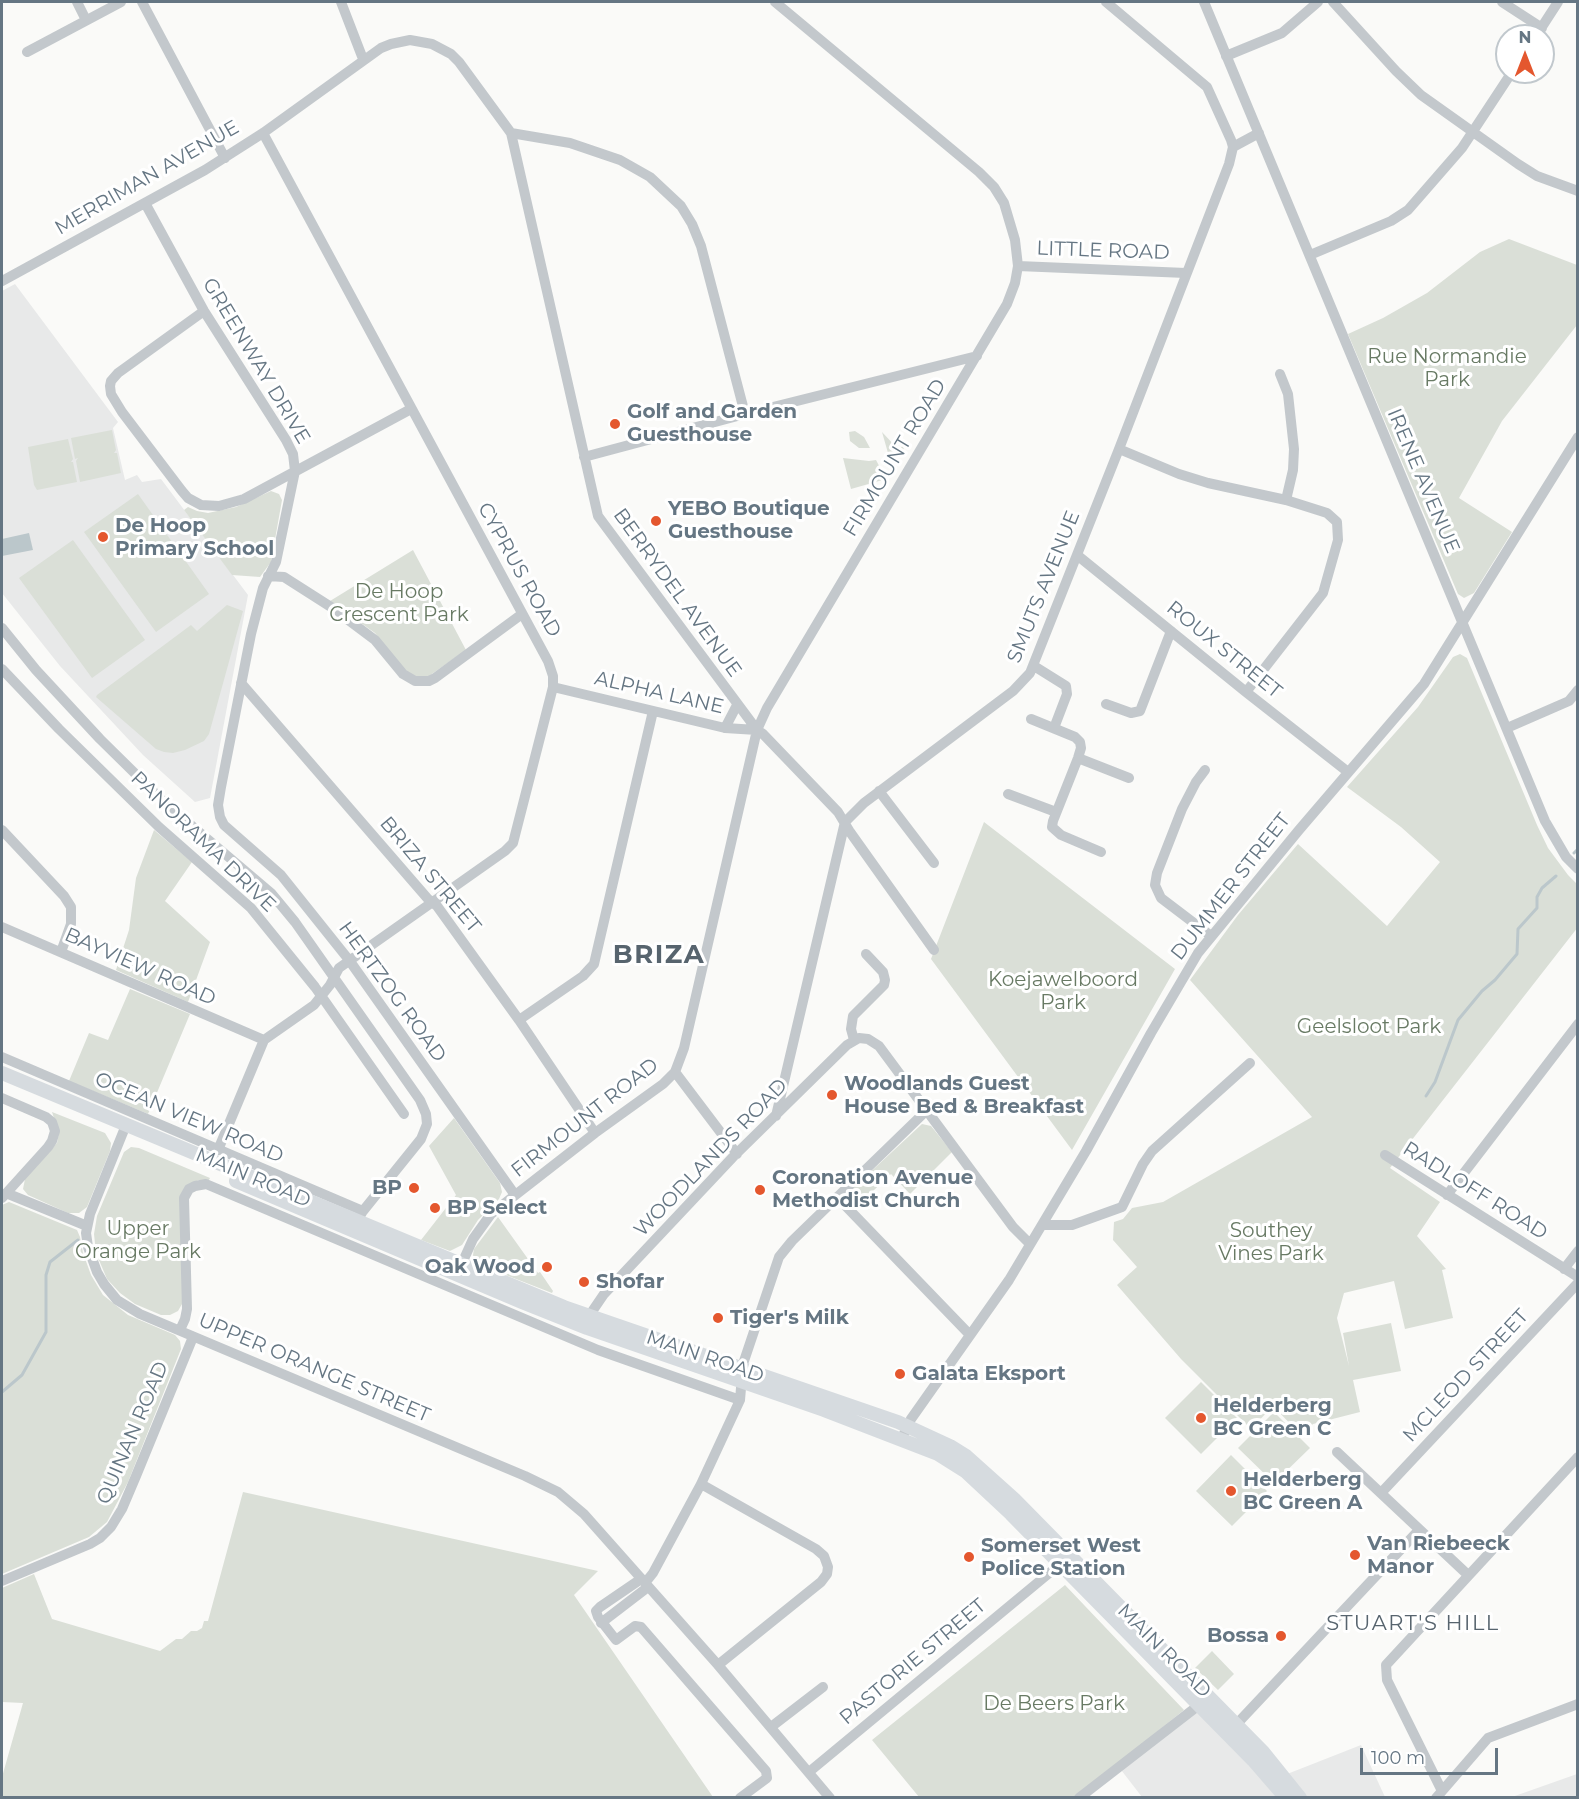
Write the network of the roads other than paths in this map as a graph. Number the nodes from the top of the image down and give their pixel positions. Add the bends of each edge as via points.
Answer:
1 (77, 2) edge
2 (121, 2) edge
3 (142, 2) edge
4 (341, 2) edge
5 (775, 2) edge
6 (1106, 2) edge
7 (1204, 2) edge
8 (1318, 2) edge
9 (1333, 2) edge
10 (1502, 2) edge
11 (1558, 2) edge
12 (86, 20) junction
13 (1529, 24) edge
14 (1544, 24) edge
15 (432, 44) joint
16 (27, 52) dead end
17 (1226, 56) junction
18 (363, 59) junction
19 (1504, 84) edge
20 (1473, 132) junction
21 (263, 133) junction
22 (511, 133) junction
23 (1259, 133) junction
24 (1233, 147) junction
25 (225, 158) junction
26 (1578, 191) edge
27 (145, 203) junction
28 (1310, 255) junction
29 (1018, 266) junction
30 (1186, 273) junction
31 (2, 280) edge
32 (204, 311) junction
33 (977, 356) junction
34 (1280, 374) dead end
35 (411, 409) junction
36 (745, 414) junction
37 (1578, 437) edge
38 (1119, 449) junction
39 (584, 457) junction
40 (295, 471) junction
41 (1286, 500) junction
42 (1077, 555) junction
43 (268, 576) junction
44 (522, 614) junction
45 (1462, 622) junction
46 (2, 628) edge
47 (1171, 631) junction
48 (1034, 666) junction
49 (2, 669) edge
50 (241, 683) junction
51 (553, 687) junction
52 (1578, 690) edge
53 (1246, 692) junction
54 (1106, 704) dead end
55 (737, 705) junction
56 (653, 711) junction
57 (1031, 719) dead end
58 (725, 728) junction
59 (1054, 728) junction
60 (1507, 728) junction
61 (757, 730) junction
62 (1078, 758) junction
63 (1205, 770) dead end
64 (1348, 772) junction
65 (1129, 778) dead end
66 (879, 791) junction
67 (1008, 794) dead end
68 (1056, 812) junction
69 (845, 822) junction
70 (224, 825) joint
71 (2, 830) edge
72 (1101, 852) dead end
73 (934, 863) dead end
74 (1578, 869) edge
75 (432, 902) junction
76 (2, 927) edge
77 (1211, 936) junction
78 (934, 950) dead end
79 (61, 951) junction
80 (866, 954) dead end
81 (349, 960) junction
82 (334, 977) junction
83 (321, 996) junction
84 (519, 1020) junction
85 (1578, 1024) edge
86 (264, 1040) junction
87 (854, 1040) junction
88 (2, 1058) edge
89 (1250, 1063) dead end
90 (675, 1072) junction
91 (786, 1072) junction
92 (2, 1073) edge
93 (2, 1083) edge
94 (805, 1088) junction
95 (2, 1098) edge
96 (927, 1110) junction
97 (404, 1114) dead end
98 (776, 1116) junction
99 (125, 1129) junction
100 (595, 1133) junction
101 (218, 1150) junction
102 (737, 1154) junction
103 (1385, 1155) dead end
104 (515, 1195) junction
105 (1447, 1195) junction
106 (4, 1196) edge
107 (837, 1197) junction
108 (357, 1221) junction
109 (1041, 1225) junction
110 (87, 1226) junction
111 (1030, 1244) junction
112 (1578, 1251) edge
113 (1564, 1269) junction
114 (458, 1270) junction
115 (1578, 1277) edge
116 (1578, 1282) edge
117 (589, 1316) junction
118 (180, 1330) junction
119 (970, 1335) junction
120 (193, 1337) junction
121 (742, 1376) junction
122 (741, 1400) junction
123 (905, 1432) junction
124 (1337, 1452) dead end
125 (1578, 1457) edge
126 (701, 1484) junction
127 (1381, 1493) junction
128 (1419, 1530) junction
129 (1064, 1560) junction
130 (1468, 1575) junction
131 (2, 1581) edge
132 (644, 1583) junction
133 (601, 1623) junction
134 (718, 1665) junction
135 (823, 1687) dead end
136 (1578, 1704) edge
137 (1199, 1706) junction
138 (771, 1727) junction
139 (1232, 1729) junction
140 (809, 1772) junction
141 (1439, 1794) edge
142 (740, 1797) edge
143 (830, 1797) edge
144 (1079, 1797) edge
145 (1286, 1797) edge
146 (1300, 1797) edge

1 - 12 street
2 - 12 street
3 - 25 street
4 - 18 street
5 - 29 street, FIRMOUNT ROAD via 994,187 1011,222
6 - 24 street via 1207,87
7 - 17 street, IRENE AVENUE
8 - 17 street via 1282,33
9 - 20 street via 1421,95
10 - 13 street
11 - 14 street
12 - 16 street
15 - 18 street, MERRIMAN AVENUE via 401,41
15 - 22 street, BERRYDEL AVENUE via 459,62
17 - 23 street, IRENE AVENUE
18 - 21 street, MERRIMAN AVENUE
19 - 20 street
20 - 26 street via 1537,176
20 - 28 street via 1436,180 1400,216
21 - 25 street, MERRIMAN AVENUE
21 - 35 street, CYPRUS ROAD
22 - 36 street via 606,154 642,171 674,198 701,246
22 - 39 street, BERRYDEL AVENUE
23 - 24 street
23 - 28 street, IRENE AVENUE
24 - 30 street, SMUTS AVENUE
25 - 27 street, MERRIMAN AVENUE
27 - 31 street, MERRIMAN AVENUE
27 - 32 street, GREENWAY DRIVE
28 - 45 street, IRENE AVENUE
29 - 30 street, LITTLE ROAD
29 - 33 street, FIRMOUNT ROAD via 1007,304
30 - 38 street, SMUTS AVENUE
32 - 40 street, GREENWAY DRIVE via 286,440
32 - 40 street via 113,377 110,390 114,400 182,491 201,505 219,507 244,500
33 - 36 street
33 - 61 street, FIRMOUNT ROAD
34 - 41 street via 1288,394 1294,449
35 - 40 street
35 - 44 street, CYPRUS ROAD
36 - 39 street
37 - 45 street, DUMMER STREET
38 - 41 street via 1208,483
38 - 42 street, SMUTS AVENUE
39 - 55 street, BERRYDEL AVENUE via 601,520
40 - 43 street, GREENWAY DRIVE via 276,562
41 - 53 street via 1332,516 1338,531 1335,553 1323,593
42 - 47 street, ROUX STREET
42 - 48 street, SMUTS AVENUE
43 - 44 street via 284,577 331,607 375,640 403,674 415,681 435,678
43 - 50 street, GREENWAY DRIVE
44 - 51 street, CYPRUS ROAD via 548,661
45 - 60 street, IRENE AVENUE
45 - 64 street, DUMMER STREET via 1424,684
46 - 82 street via 100,739 165,803 271,894
47 - 53 street, ROUX STREET
47 - 54 street via 1140,711 1131,713
48 - 59 street via 1066,686 1067,694
48 - 66 street, SMUTS AVENUE via 1013,691
49 - 83 street, PANORAMA DRIVE via 159,827 243,900
50 - 70 street, GREENWAY DRIVE via 218,805
50 - 75 street, BRIZA STREET
51 - 56 street, ALPHA LANE
51 - 75 street, CYPRUS ROAD via 513,843
52 - 60 street via 1569,701
53 - 64 street, ROUX STREET
55 - 58 street
55 - 61 street, BERRYDEL AVENUE
56 - 58 street, ALPHA LANE
56 - 84 street via 594,964 583,976
57 - 59 street
58 - 61 street, ALPHA LANE
59 - 62 street via 1078,739
60 - 74 street, IRENE AVENUE via 1545,821 1566,857
61 - 69 street, BERRYDEL AVENUE
61 - 90 street, FIRMOUNT ROAD via 684,1048
62 - 65 street
62 - 68 street
63 - 77 street via 1182,809 1155,885 1161,898
64 - 77 street, DUMMER STREET
66 - 69 street, SMUTS AVENUE
66 - 73 street
67 - 68 street
68 - 72 street via 1052,824 1055,832
69 - 78 street, BERRYDEL AVENUE
69 - 91 street
70 - 81 street, HERTZOG ROAD via 281,875
71 - 79 street via 71,907 71,924
75 - 81 street, CYPRUS ROAD
75 - 84 street, BRIZA STREET
76 - 79 street, BAYVIEW ROAD
77 - 109 street, DUMMER STREET via 1182,979
79 - 86 street, BAYVIEW ROAD
80 - 87 street via 883,972 885,980 853,1016
81 - 82 street, CYPRUS ROAD
81 - 104 street, HERTZOG ROAD
82 - 83 street, CYPRUS ROAD
82 - 108 street via 420,1100 427,1124 422,1139
83 - 86 street, CYPRUS ROAD
83 - 97 street, PANORAMA DRIVE
84 - 100 street, BRIZA STREET
85 - 105 street
86 - 101 street
87 - 94 street, WOODLANDS ROAD
87 - 96 street via 868,1039 879,1046
88 - 101 street, OCEAN VIEW ROAD
89 - 109 street via 1152,1151 1122,1207 1072,1225
90 - 100 street, FIRMOUNT ROAD
90 - 102 street
91 - 94 street via 792,1084
91 - 98 street
92 - 99 main road, MAIN ROAD
93 - 99 main road, MAIN ROAD
94 - 98 street, WOODLANDS ROAD
95 - 106 street via 46,1117 55,1131 48,1147
96 - 107 street
96 - 111 street via 1013,1227
98 - 102 street, WOODLANDS ROAD
99 - 108 main road, MAIN ROAD
99 - 110 street, UPPER ORANGE STREET
100 - 104 street, FIRMOUNT ROAD
101 - 108 street, OCEAN VIEW ROAD
102 - 117 street, WOODLANDS ROAD via 604,1294
103 - 105 street, RADLOFF ROAD
104 - 114 street, FIRMOUNT ROAD via 491,1214
105 - 113 street, RADLOFF ROAD
106 - 110 street
107 - 119 street
107 - 121 street via 779,1257
108 - 114 main road, MAIN ROAD
109 - 111 street, DUMMER STREET
110 - 118 street, UPPER ORANGE STREET via 92,1260 112,1294 131,1310
111 - 119 street, DUMMER STREET
112 - 113 street
113 - 115 street, RADLOFF ROAD
114 - 117 main road, MAIN ROAD
114 - 121 main road, MAIN ROAD via 587,1328
116 - 127 street, MCLEOD STREET
117 - 121 main road, MAIN ROAD
118 - 120 street, UPPER ORANGE STREET
118 - 122 street via 187,1309 184,1198 189,1189 206,1184 597,1350
119 - 123 street, DUMMER STREET
120 - 131 street, QUINAN ROAD via 127,1498 111,1527 90,1544
120 - 132 street, UPPER ORANGE STREET via 558,1492 584,1514
121 - 122 street
121 - 123 main road, MAIN ROAD
122 - 126 street
123 - 129 main road, MAIN ROAD via 964,1471
124 - 127 street
125 - 130 street
126 - 132 street
126 - 134 street via 816,1549 828,1567 821,1582
127 - 128 street
128 - 130 street
128 - 139 street
129 - 137 main road, MAIN ROAD
129 - 139 main road, MAIN ROAD
129 - 140 street, PASTORIE STREET
130 - 141 street via 1388,1661 1386,1669 1387,1680
132 - 133 street
132 - 133 street via 596,1611
132 - 134 street, UPPER ORANGE STREET
133 - 142 street via 616,1640 635,1626 641,1627 766,1771 767,1778
134 - 138 street, UPPER ORANGE STREET
135 - 138 street
136 - 141 street via 1488,1738
137 - 139 main road, MAIN ROAD
137 - 144 street
138 - 140 street, UPPER ORANGE STREET
139 - 145 main road, MAIN ROAD
139 - 146 main road, MAIN ROAD via 1280,1771
140 - 143 street, UPPER ORANGE STREET

